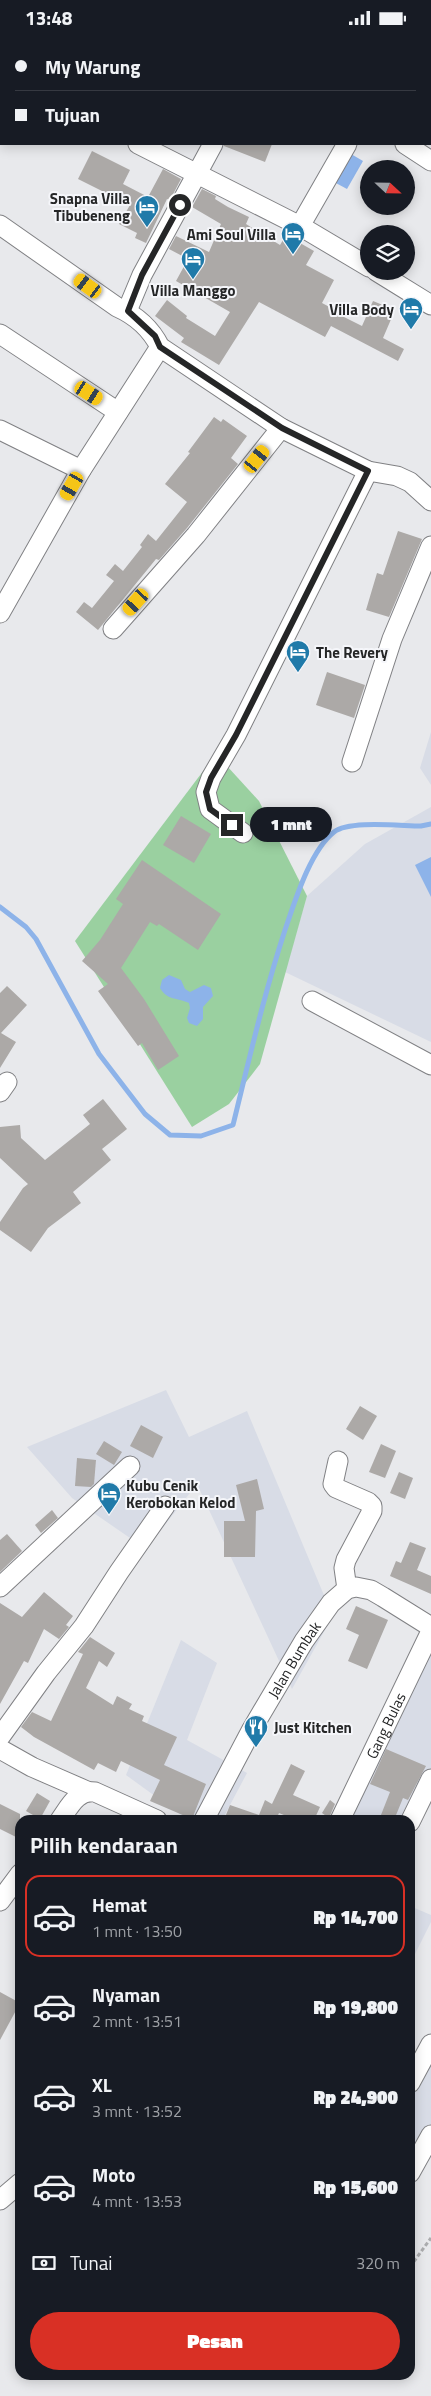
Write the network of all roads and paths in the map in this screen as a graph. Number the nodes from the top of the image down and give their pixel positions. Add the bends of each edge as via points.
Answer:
1 (140, 145) edge
2 (213, 145) edge
3 (346, 145) edge
4 (407, 145) edge
5 (431, 161) edge
6 (198, 175) junction
7 (0, 225) edge
8 (300, 226) junction
9 (360, 262) edge
10 (391, 280) edge
11 (431, 305) edge
12 (128, 311) junction
13 (0, 334) edge
14 (160, 347) junction
15 (118, 412) junction
16 (282, 428) junction
17 (0, 430) edge
18 (81, 470) junction
19 (368, 471) junction
20 (431, 501) edge
21 (431, 546) edge
22 (0, 613) edge
23 (113, 629) dead end
24 (352, 762) dead end
25 (243, 833) dead end
26 (312, 1001) dead end
27 (431, 1065) edge
28 (338, 1461) dead end
29 (130, 1466) dead end
30 (165, 1507) dead end
31 (0, 1587) edge
32 (347, 1589) junction
33 (431, 1627) edge
34 (431, 1631) edge
35 (0, 1737) edge
36 (0, 1749) edge
37 (431, 1779) edge
38 (87, 1791) junction
39 (64, 1815) edge
40 (146, 1815) edge
41 (207, 1815) edge
42 (342, 1815) edge
43 (413, 1815) edge
44 (15, 1881) edge
45 (0, 1901) edge
46 (431, 2044) edge
47 (415, 2074) edge
48 (431, 2135) edge
49 (415, 2164) edge
50 (15, 2187) edge
51 (0, 2200) edge
52 (431, 2238) edge
53 (415, 2260) edge

1 - 6 street
2 - 6 street
3 - 8 street
4 - 5 street
6 - 8 street
6 - 12 street via 142,275
7 - 12 street via 117,307
8 - 9 street
10 - 11 street
12 - 14 street via 155,336
13 - 15 street
14 - 15 street
14 - 16 street
15 - 18 street
16 - 19 street
16 - 23 street via 196,535
17 - 18 street
18 - 22 street
19 - 20 street via 398,476
19 - 25 street via 206,792 210,809
21 - 24 street via 392,639
26 - 27 street
28 - 32 street via 333,1484 336,1488 372,1506 346,1560
29 - 31 street
30 - 35 street via 84,1626
32 - 33 street via 371,1590
32 - 41 street, Jalan Bumbak via 331,1603 304,1641
34 - 42 street, Gang Bulas
36 - 38 street
37 - 43 street
38 - 39 street via 78,1795
38 - 40 street
44 - 45 street
46 - 47 street
48 - 49 street
50 - 51 street
52 - 53 path

